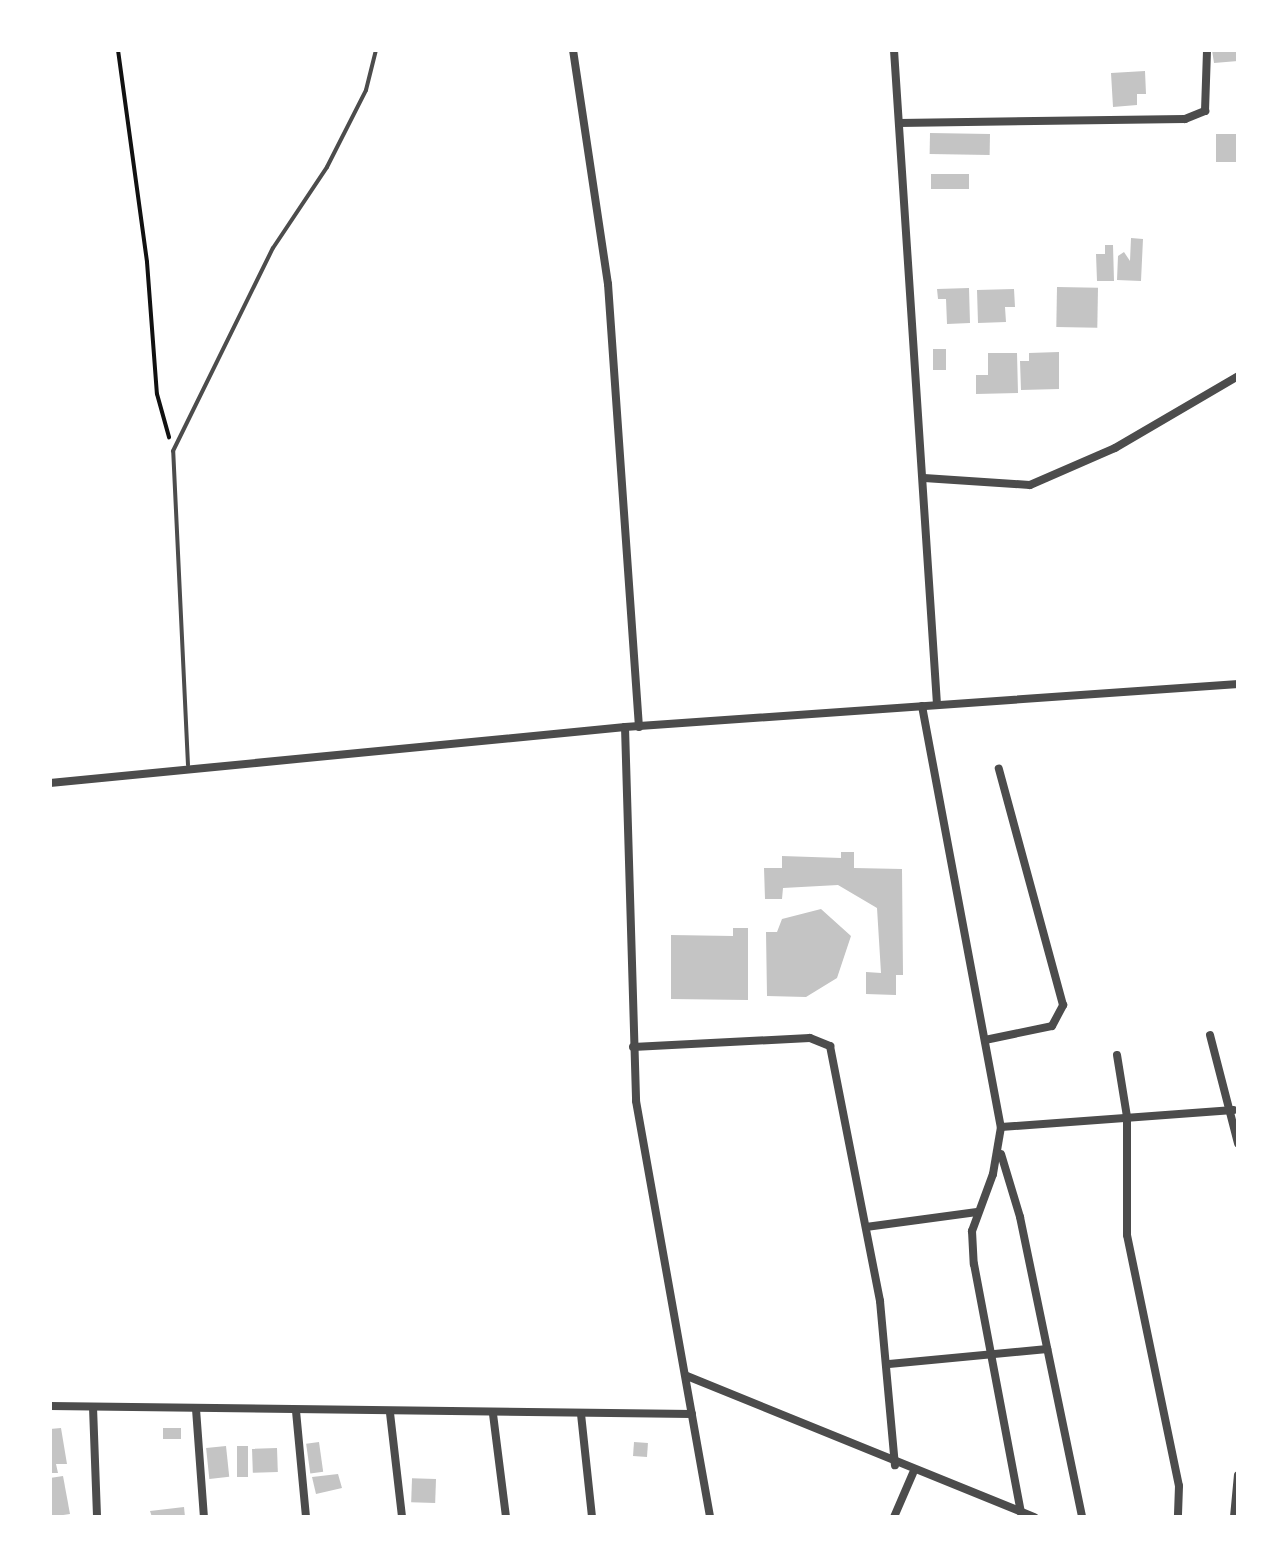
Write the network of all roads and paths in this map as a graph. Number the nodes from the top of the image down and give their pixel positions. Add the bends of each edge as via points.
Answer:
1 (118, 50) edge
2 (376, 50) edge
3 (573, 50) edge
4 (894, 50) edge
5 (1207, 50) edge
6 (899, 123) junction
7 (1238, 376) edge
8 (173, 452) junction
9 (924, 478) junction
10 (50, 539) edge
11 (50, 572) edge
12 (1238, 684) edge
13 (938, 705) junction
14 (922, 706) junction
15 (639, 726) junction
16 (625, 728) junction
17 (188, 765) junction
18 (999, 769) dead end
19 (50, 783) edge
20 (1210, 1034) dead end
21 (985, 1040) junction
22 (634, 1047) junction
23 (1118, 1055) dead end
24 (1233, 1110) junction
25 (1127, 1118) junction
26 (1001, 1127) junction
27 (1238, 1143) edge
28 (999, 1150) junction
29 (977, 1212) junction
30 (866, 1227) junction
31 (1048, 1349) junction
32 (991, 1356) junction
33 (889, 1364) junction
34 (688, 1376) junction
35 (50, 1406) edge
36 (92, 1407) junction
37 (196, 1409) junction
38 (296, 1412) junction
39 (390, 1413) junction
40 (493, 1414) junction
41 (581, 1414) junction
42 (692, 1414) junction
43 (895, 1465) junction
44 (913, 1473) junction
45 (1238, 1475) edge
46 (1010, 1513) edge
47 (1022, 1513) junction
48 (97, 1517) edge
49 (204, 1517) edge
50 (306, 1517) edge
51 (402, 1517) edge
52 (506, 1517) edge
53 (592, 1517) edge
54 (710, 1517) edge
55 (894, 1517) edge
56 (1034, 1517) edge
57 (1082, 1517) edge
58 (1178, 1517) edge
59 (1234, 1517) edge

1 - 8 path via 157,394
2 - 8 lane via 350,121 272,248
3 - 15 street via 608,284
4 - 6 street
5 - 6 street via 1205,111 1185,119
6 - 9 street
7 - 9 street via 1115,448 1030,485
8 - 17 lane
9 - 13 street
10 - 11 lane
12 - 13 street
13 - 14 street
14 - 15 street
14 - 21 street
15 - 16 street
16 - 17 street
16 - 22 street
17 - 19 street
18 - 21 street via 1063,1005 1052,1026
20 - 24 street
21 - 26 street
22 - 30 street via 822,1038 830,1046
22 - 34 street via 636,1101
23 - 25 street
24 - 25 street
24 - 27 street
25 - 26 street
25 - 58 street via 1127,1235 1179,1486
26 - 28 street
28 - 29 street
28 - 31 street
29 - 30 street
29 - 32 street via 974,1264
30 - 33 street
31 - 32 street
31 - 57 street
32 - 33 street
32 - 47 street
33 - 43 street
34 - 42 street
34 - 43 street
35 - 36 street
36 - 37 street
36 - 48 street
37 - 38 street
37 - 49 street
38 - 39 street
38 - 50 street
39 - 40 street
39 - 51 street
40 - 41 street
40 - 52 street
41 - 42 street
41 - 53 street
42 - 54 street
43 - 44 street
44 - 46 street
44 - 55 street
45 - 59 street
46 - 47 street
47 - 56 street

